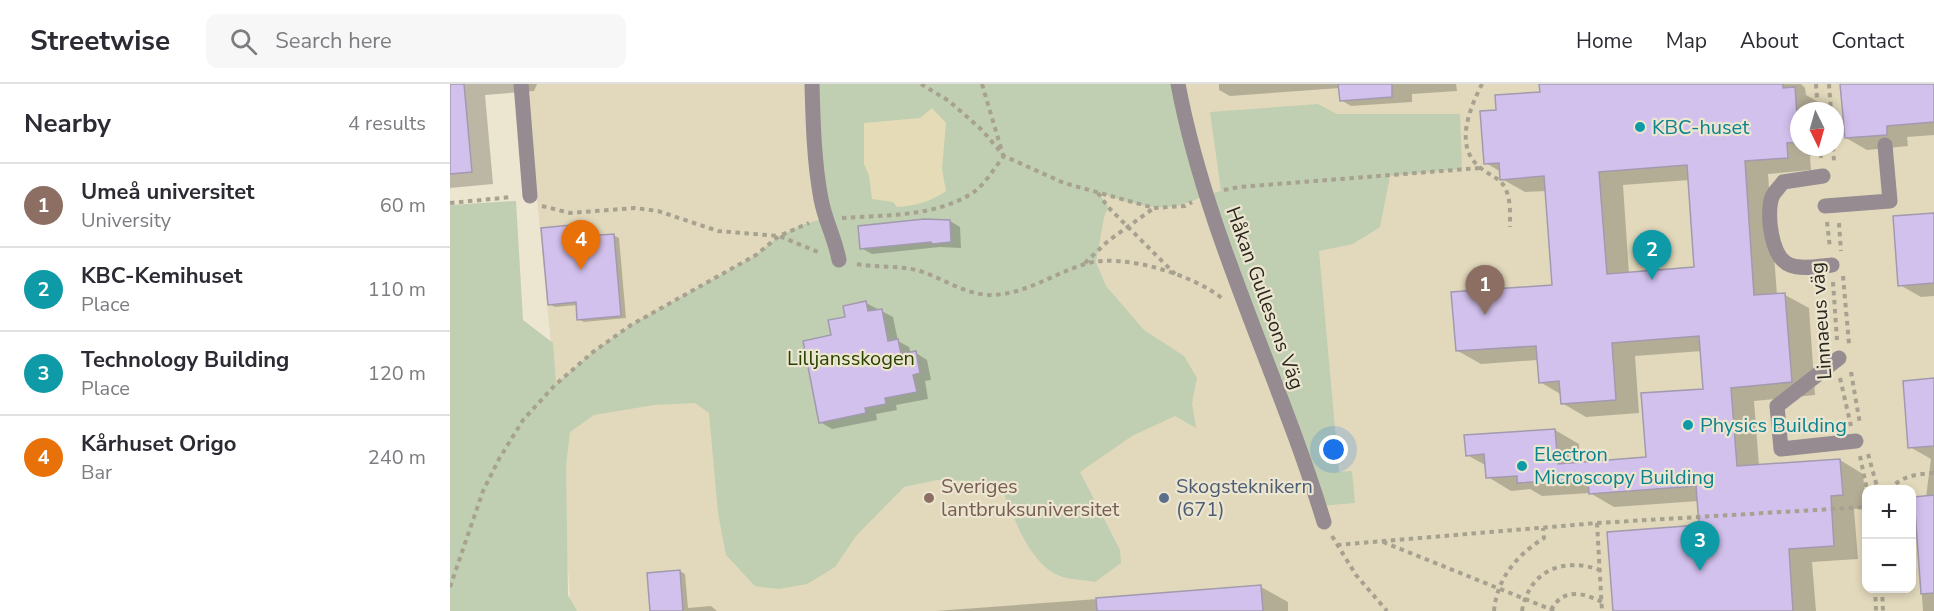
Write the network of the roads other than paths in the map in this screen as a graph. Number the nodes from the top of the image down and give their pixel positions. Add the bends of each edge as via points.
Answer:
1 (521, 84) edge
2 (812, 84) edge
3 (1178, 84) edge
4 (1885, 145) dead end
5 (1829, 173) road end
6 (530, 196) road end
7 (1831, 206) road end
8 (839, 260) road end
9 (1839, 261) road end
10 (1844, 353) road end
11 (1861, 444) road end
12 (1324, 522) road end

1 - 6 lane
2 - 8 lane via 818,175 825,219 835,235
3 - 12 lane, Håkan Gullesons Väg via 1205,195
4 - 7 lane via 1890,201
5 - 9 lane via 1783,182 1772,197 1774,249 1791,266
10 - 11 lane via 1777,406 1781,449

